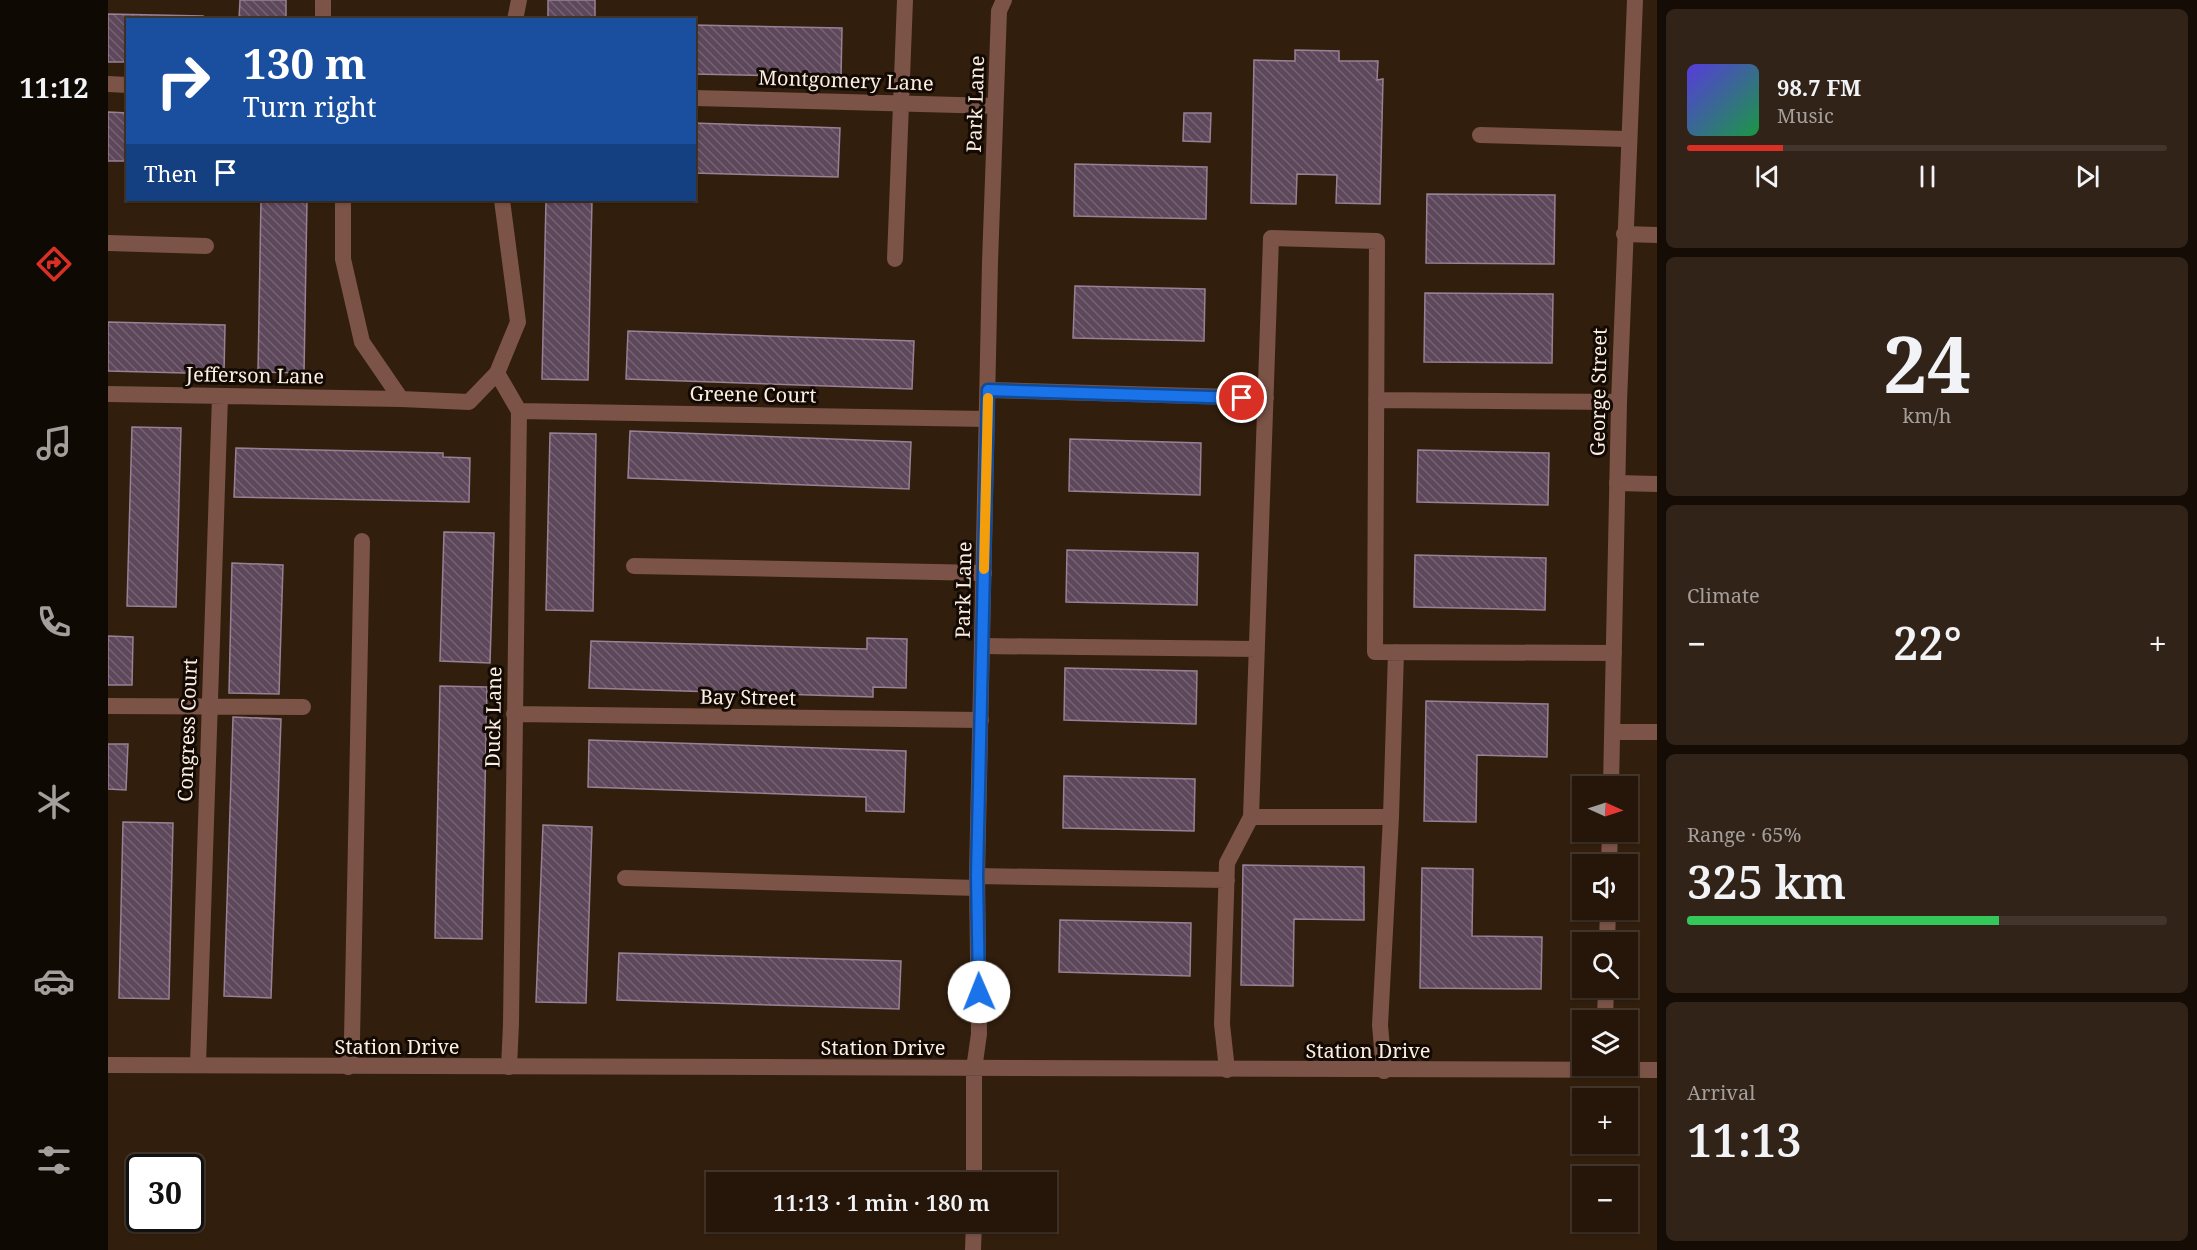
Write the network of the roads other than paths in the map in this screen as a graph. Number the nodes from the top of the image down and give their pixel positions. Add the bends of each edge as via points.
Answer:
1 (323, 0) edge
2 (519, 0) edge
3 (905, 0) edge
4 (1004, 0) edge
5 (1635, 0) edge
6 (323, 18) edge
7 (515, 18) edge
8 (108, 84) edge
9 (126, 85) edge
10 (696, 98) edge
11 (901, 103) junction
12 (995, 106) junction
13 (1480, 135) dead end
14 (1627, 139) junction
15 (343, 201) edge
16 (502, 201) edge
17 (1624, 234) junction
18 (1657, 235) edge
19 (108, 243) edge
20 (206, 246) dead end
21 (895, 259) dead end
22 (497, 373) junction
23 (988, 390) junction
24 (108, 394) edge
25 (219, 396) junction
26 (1266, 398) junction
27 (401, 399) junction
28 (1376, 400) junction
29 (1619, 402) junction
30 (519, 411) junction
31 (987, 419) junction
32 (1617, 483) junction
33 (1657, 484) edge
34 (362, 541) dead end
35 (634, 566) dead end
36 (984, 573) junction
37 (983, 646) junction
38 (1257, 649) junction
39 (1396, 652) junction
40 (1614, 653) junction
41 (108, 706) edge
42 (303, 707) dead end
43 (209, 708) junction
44 (514, 714) junction
45 (981, 720) junction
46 (1613, 732) junction
47 (1657, 732) edge
48 (1611, 776) edge
49 (1251, 817) junction
50 (1391, 818) junction
51 (625, 878) dead end
52 (1227, 880) junction
53 (977, 882) junction
54 (108, 1065) edge
55 (198, 1065) junction
56 (348, 1067) junction
57 (509, 1067) junction
58 (1572, 1068) edge
59 (974, 1069) junction
60 (1638, 1069) edge
61 (1227, 1070) junction
62 (1657, 1070) edge
63 (1384, 1071) junction
64 (974, 1172) edge
65 (974, 1232) edge
66 (973, 1250) edge

1 - 6 street
2 - 7 street
3 - 11 street
4 - 12 street, Park Lane via 999,11
5 - 14 street, George Street
8 - 9 street
10 - 11 street, Montgomery Lane
11 - 12 street, Montgomery Lane
11 - 21 street
12 - 23 street, Park Lane
13 - 14 street
14 - 17 street, George Street
15 - 27 street via 343,259 362,342
16 - 22 street via 518,322
17 - 18 street
17 - 29 street, George Street
19 - 20 street
22 - 27 street, Jefferson Lane via 470,402
22 - 30 street
23 - 26 street
23 - 31 street, Park Lane
24 - 25 street, Jefferson Lane
25 - 27 street, Jefferson Lane
25 - 43 street, Congress Court
26 - 28 street via 1271,238 1377,241
26 - 38 street
28 - 29 street
28 - 39 street via 1375,652
29 - 32 street, George Street
30 - 31 street, Greene Court
30 - 44 street, Duck Lane
31 - 36 street, Park Lane
32 - 33 street
32 - 40 street, George Street
34 - 56 street via 352,1039
35 - 36 street
36 - 37 street, Park Lane
37 - 38 street
37 - 45 street, Park Lane
38 - 49 street
39 - 40 street
39 - 50 street
40 - 46 street, George Street
41 - 43 street
42 - 43 street
43 - 55 street, Congress Court
44 - 45 street, Bay Street
44 - 57 street, Duck Lane
45 - 53 street, Park Lane
46 - 47 street
46 - 48 street, George Street
49 - 50 street
49 - 52 street via 1227,863
50 - 63 street via 1380,1025
51 - 53 street
52 - 53 street
52 - 61 street via 1222,1024
53 - 59 street, Park Lane via 979,1034
54 - 55 street, Station Drive
55 - 56 street, Station Drive
56 - 57 street, Station Drive
57 - 59 street, Station Drive
58 - 63 street, Station Drive
59 - 61 street, Station Drive
59 - 64 street, Park Lane
60 - 62 street, Station Drive
61 - 63 street, Station Drive
65 - 66 street

